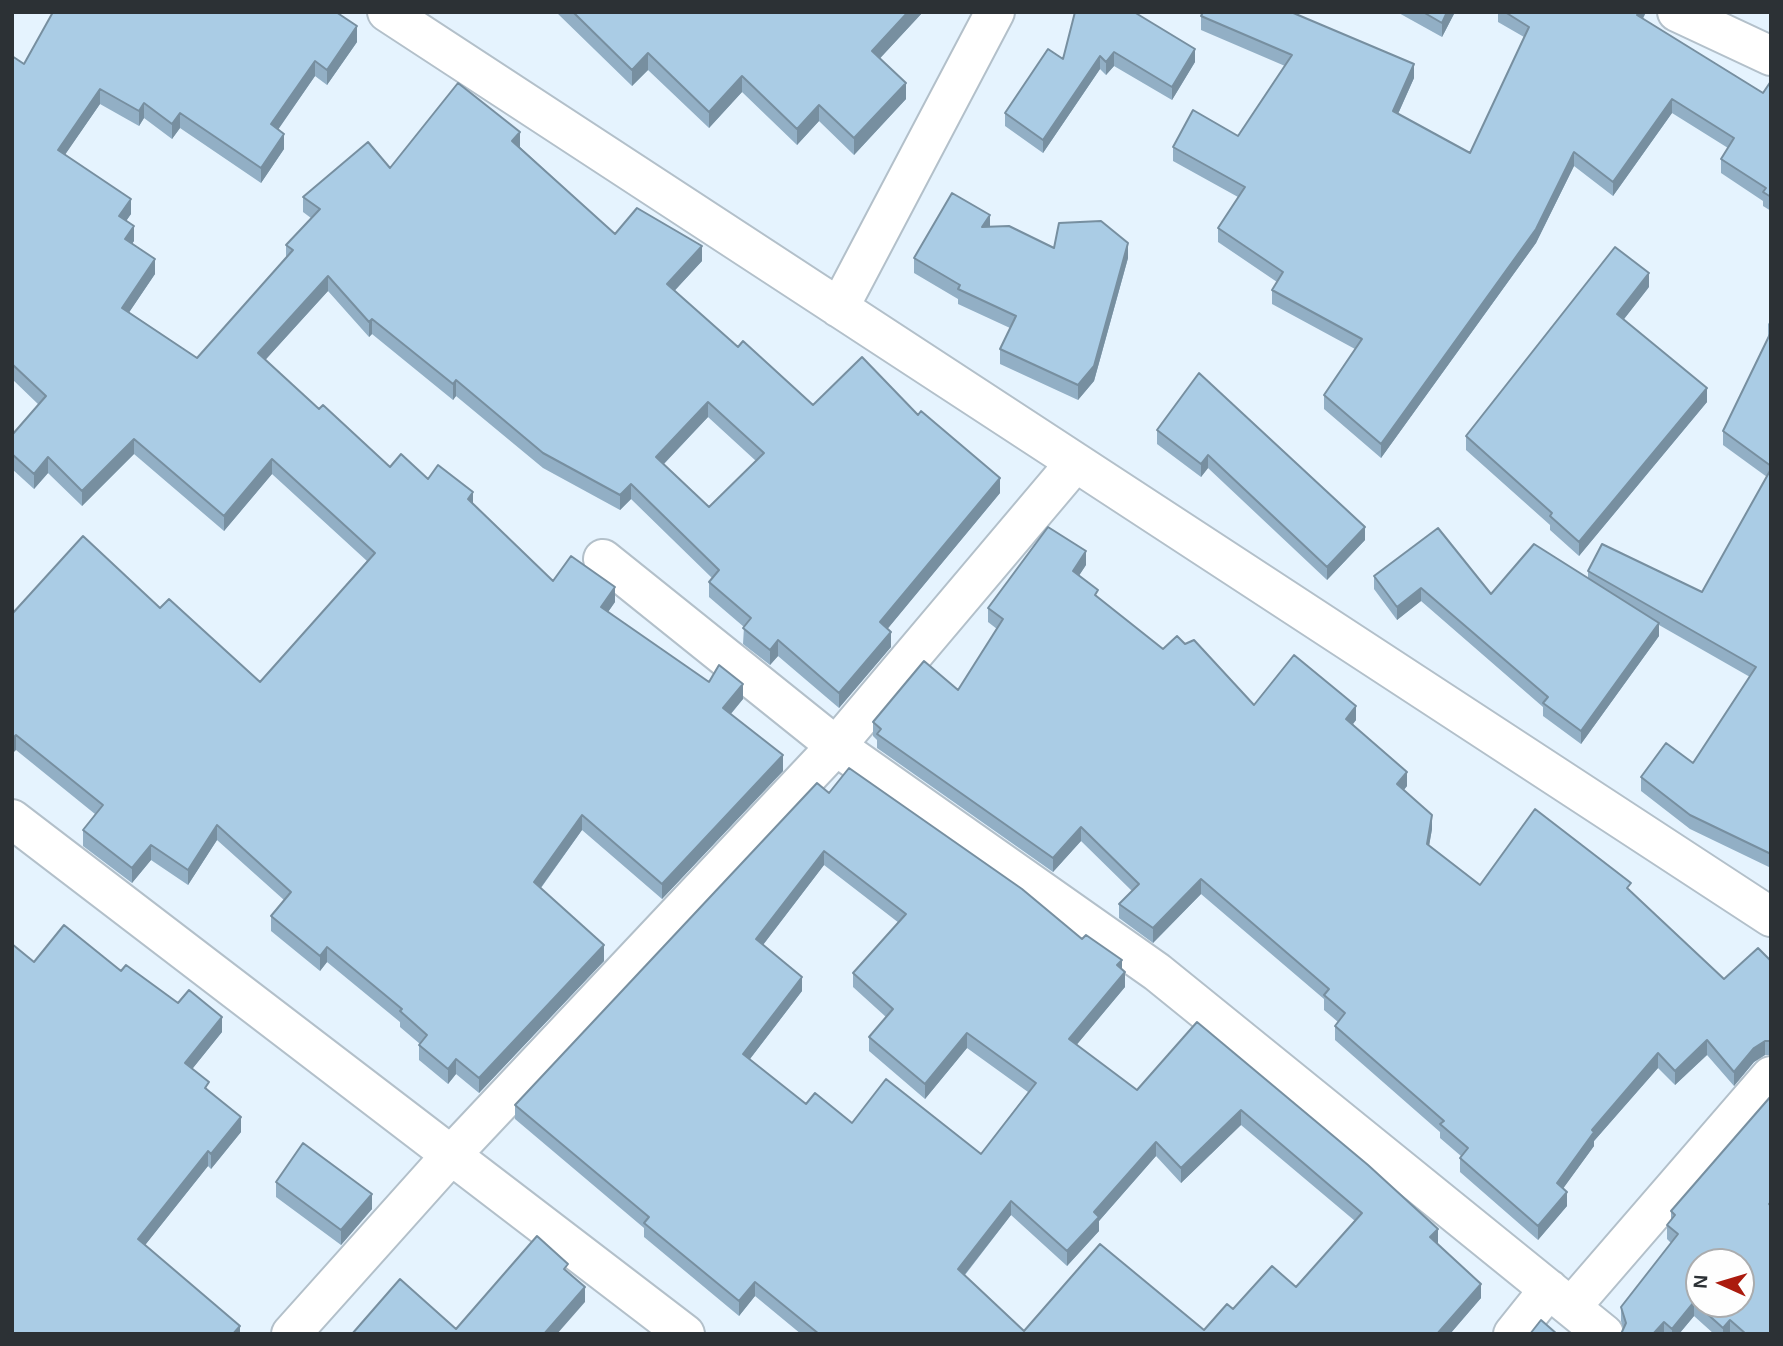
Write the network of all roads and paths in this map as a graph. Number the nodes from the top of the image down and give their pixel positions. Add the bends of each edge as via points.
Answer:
1 (387, 12) edge
2 (995, 12) edge
3 (1677, 12) edge
4 (1771, 56) edge
5 (839, 308) junction
6 (1075, 463) junction
7 (603, 559) dead end
8 (836, 746) junction
9 (12, 819) edge
10 (1771, 917) edge
11 (1771, 1076) edge
12 (453, 1153) junction
13 (1561, 1298) junction
14 (291, 1334) edge
15 (685, 1334) edge
16 (1513, 1334) edge
17 (1604, 1334) edge

1 - 5 street
2 - 5 street
3 - 4 street
5 - 6 street
6 - 8 street
6 - 10 street
7 - 8 street
8 - 12 street
8 - 13 street via 1157,972
9 - 12 street
11 - 13 street
12 - 14 street
12 - 15 street
13 - 16 street
13 - 17 street

